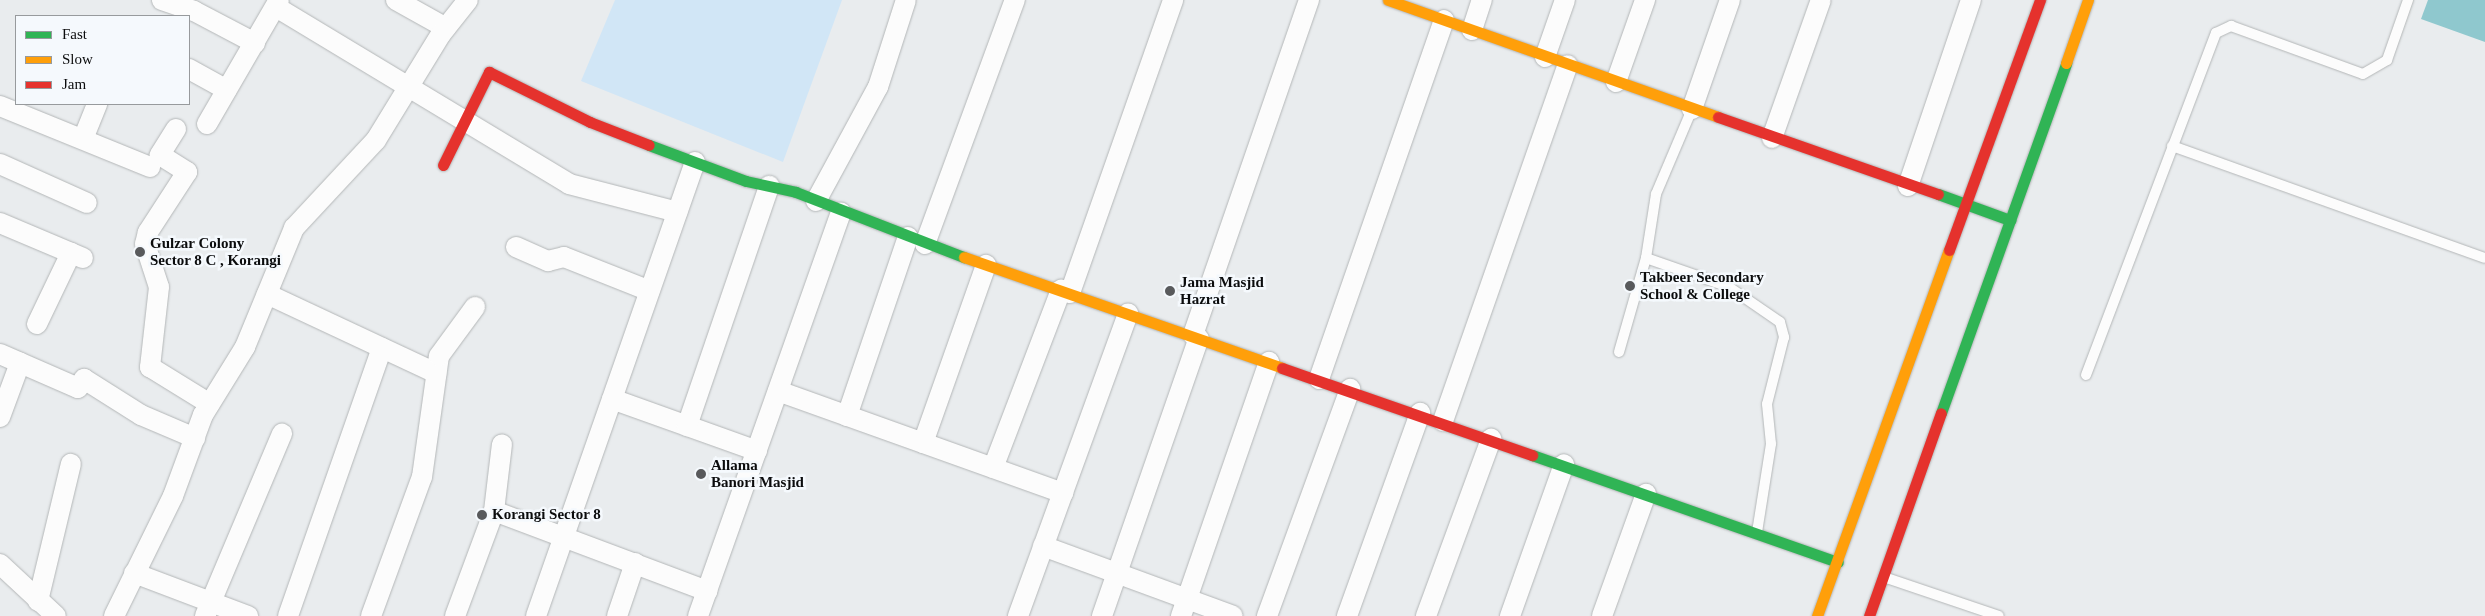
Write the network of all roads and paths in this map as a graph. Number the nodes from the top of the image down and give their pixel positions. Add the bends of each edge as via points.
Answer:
1 (162, 0) edge
2 (396, 0) edge
3 (468, 0) edge
4 (906, 0) edge
5 (1014, 0) edge
6 (1173, 0) edge
7 (1309, 0) edge
8 (1482, 0) edge
9 (1565, 0) edge
10 (1645, 0) edge
11 (1730, 0) edge
12 (1821, 0) edge
13 (1971, 0) edge
14 (2040, 0) edge
15 (2088, 0) edge
16 (2408, 0) edge
17 (1398, 2) edge
18 (277, 4) edge
19 (1444, 20) junction
20 (446, 28) junction
21 (1472, 30) junction
22 (255, 43) junction
23 (1546, 56) junction
24 (1568, 64) junction
25 (190, 70) edge
26 (1616, 82) junction
27 (409, 87) junction
28 (227, 90) junction
29 (97, 105) edge
30 (0, 106) edge
31 (1692, 109) junction
32 (466, 121) junction
33 (207, 124) dead end
34 (176, 129) dead end
35 (1772, 138) junction
36 (83, 139) junction
37 (2172, 146) junction
38 (695, 162) junction
39 (0, 164) edge
40 (443, 165) dead end
41 (150, 167) dead end
42 (769, 186) junction
43 (1908, 186) junction
44 (816, 201) junction
45 (87, 203) dead end
46 (1966, 207) junction
47 (677, 212) junction
48 (842, 213) junction
49 (2010, 220) junction
50 (0, 223) edge
51 (917, 240) junction
52 (516, 247) dead end
53 (1646, 258) junction
54 (2485, 258) edge
55 (986, 265) junction
56 (650, 291) junction
57 (1065, 292) junction
58 (267, 294) junction
59 (475, 307) dead end
60 (1128, 313) junction
61 (37, 324) dead end
62 (1196, 337) junction
63 (382, 348) junction
64 (1619, 352) dead end
65 (0, 354) edge
66 (1270, 362) junction
67 (20, 363) junction
68 (436, 373) junction
69 (2086, 375) dead end
70 (1318, 379) junction
71 (1350, 389) junction
72 (778, 391) junction
73 (612, 399) junction
74 (210, 404) junction
75 (1420, 413) junction
76 (847, 416) junction
77 (0, 417) edge
78 (1443, 421) junction
79 (687, 426) junction
80 (282, 434) dead end
81 (195, 438) junction
82 (1491, 438) junction
83 (923, 443) junction
84 (502, 444) dead end
85 (757, 451) junction
86 (71, 464) dead end
87 (1564, 464) junction
88 (994, 468) junction
89 (1063, 493) junction
90 (1646, 494) junction
91 (494, 511) junction
92 (1756, 533) junction
93 (565, 537) junction
94 (1043, 546) junction
95 (1838, 562) junction
96 (0, 564) edge
97 (635, 564) junction
98 (134, 573) junction
99 (1117, 573) junction
100 (1882, 577) junction
101 (707, 590) junction
102 (38, 601) junction
103 (1184, 607) edge
104 (208, 609) edge
105 (1970, 612) edge
106 (56, 616) edge
107 (114, 616) edge
108 (248, 616) edge
109 (288, 616) edge
110 (371, 616) edge
111 (455, 616) edge
112 (536, 616) edge
113 (616, 616) edge
114 (698, 616) edge
115 (1018, 616) edge
116 (1102, 616) edge
117 (1233, 616) edge
118 (1267, 616) edge
119 (1346, 616) edge
120 (1426, 616) edge
121 (1510, 616) edge
122 (1602, 616) edge
123 (1817, 616) edge
124 (1869, 616) edge
125 (1999, 616) edge

1 - 22 street via 194,11
2 - 20 street
3 - 20 street
4 - 44 street via 878,87
5 - 51 street
6 - 57 street
7 - 62 street
8 - 21 street
9 - 23 street
10 - 26 street
11 - 31 street
12 - 35 street
13 - 43 street
14 - 46 street
15 - 49 street
16 - 37 lane via 2387,60 2363,74 2231,26 2223,27 2210,45
17 - 19 street
18 - 22 street
18 - 27 street
19 - 21 street
19 - 70 street
20 - 27 street
21 - 23 street
22 - 28 street
23 - 24 street
24 - 26 street
24 - 78 street
25 - 28 street
26 - 31 street
27 - 32 street
27 - 58 street via 376,140 294,228
28 - 33 street
29 - 36 street
30 - 36 street
31 - 35 street
31 - 53 lane via 1656,194
32 - 38 street via 489,72 590,122
32 - 40 street
32 - 47 street via 569,184
34 - 74 street via 160,155 187,172 148,232 145,244 159,287 150,367
35 - 43 street
36 - 41 street
37 - 54 lane
37 - 69 lane
38 - 42 street
38 - 47 street
39 - 45 street
42 - 44 street
42 - 79 street
43 - 46 street
44 - 48 street
46 - 49 street
46 - 95 street
47 - 56 street
48 - 51 street
48 - 72 street
49 - 100 street
50 - 61 street via 77,255
51 - 55 street
51 - 76 street
52 - 56 street via 548,261 564,257
53 - 64 lane
53 - 92 lane via 1729,287 1780,322 1784,337 1767,404 1771,444
55 - 57 street
55 - 83 street
56 - 73 street
57 - 60 street
57 - 88 street
58 - 63 street
58 - 74 street via 246,347
59 - 68 street via 439,356
60 - 62 street
60 - 89 street
62 - 66 street
62 - 99 street
63 - 68 street
63 - 109 street
65 - 67 street
66 - 70 street
66 - 103 street
67 - 77 street
67 - 81 street via 78,388 84,379 141,415
68 - 110 street via 422,477
70 - 71 street
71 - 75 street
71 - 118 street
72 - 76 street
72 - 85 street
73 - 79 street
73 - 93 street
74 - 81 street
75 - 78 street
75 - 119 street
76 - 83 street
78 - 82 street
79 - 85 street
80 - 104 street
81 - 98 street via 173,496
82 - 87 street
82 - 120 street
83 - 88 street
84 - 91 street
85 - 101 street
86 - 102 street
87 - 90 street
87 - 121 street
88 - 89 street
89 - 94 street
90 - 92 street
90 - 122 street
91 - 93 street
91 - 111 street
92 - 95 street
93 - 97 street
93 - 112 street
94 - 99 street
94 - 115 street
95 - 123 street
96 - 102 street
97 - 101 street
97 - 113 street
98 - 104 street
98 - 107 street
99 - 103 street
99 - 116 street
100 - 105 lane
100 - 124 street
101 - 114 street
102 - 106 street
103 - 117 street
104 - 108 street
105 - 125 lane

